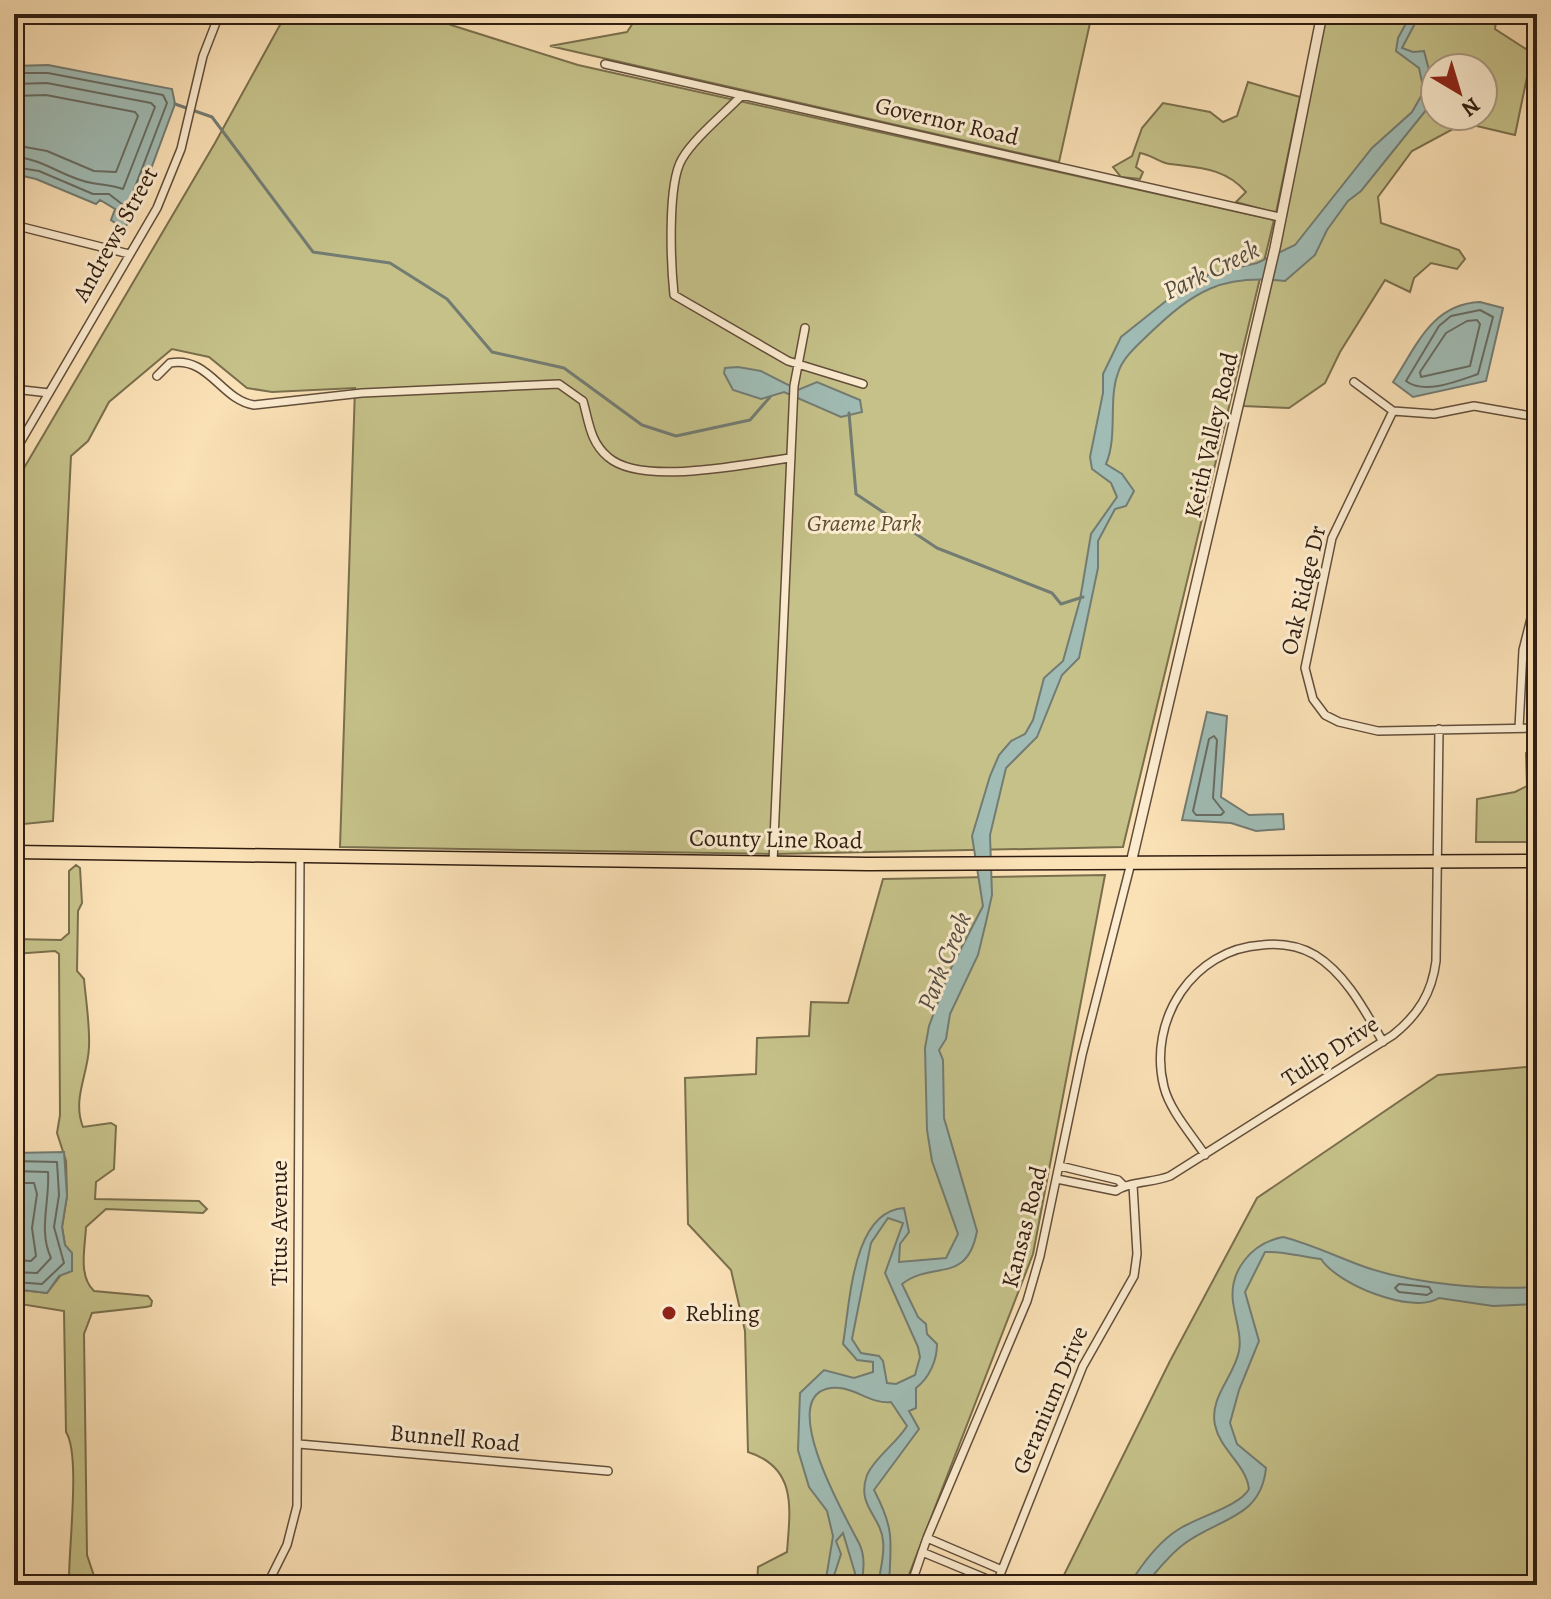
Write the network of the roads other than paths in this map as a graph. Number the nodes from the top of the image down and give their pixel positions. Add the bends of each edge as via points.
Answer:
1 (1322, 14) edge
2 (217, 20) dead end
3 (605, 64) dead end
4 (742, 95) junction
5 (1279, 217) junction
6 (14, 225) edge
7 (129, 254) junction
8 (805, 328) dead end
9 (799, 363) junction
10 (157, 376) dead end
11 (1354, 382) dead end
12 (863, 384) dead end
13 (14, 389) edge
14 (49, 393) junction
15 (1393, 411) junction
16 (1537, 417) edge
17 (14, 453) edge
18 (791, 458) junction
19 (1537, 595) edge
20 (1519, 728) junction
21 (1537, 728) edge
22 (1439, 729) junction
23 (14, 852) edge
24 (300, 854) junction
25 (1437, 861) junction
26 (1537, 861) edge
27 (773, 862) junction
28 (1131, 863) junction
29 (1383, 1042) junction
30 (1205, 1155) junction
31 (1060, 1166) junction
32 (1057, 1179) junction
33 (1128, 1186) junction
34 (299, 1444) junction
35 (608, 1471) dead end
36 (927, 1538) junction
37 (922, 1552) junction
38 (1002, 1570) junction
39 (997, 1584) edge
40 (267, 1585) edge
41 (911, 1585) edge

1 - 5 street, Keith Valley Road
2 - 7 street, Andrews Street via 171,178
3 - 4 street, Governor Road
4 - 5 street, Governor Road
4 - 9 street via 681,159 670,259 674,295
5 - 28 street, Keith Valley Road
6 - 7 street
7 - 14 street, Andrews Street
8 - 9 street
9 - 12 street
9 - 18 street
10 - 18 street via 170,363 190,363 206,370 241,403 254,405 362,393 559,384 583,401 591,434 608,457 623,466 670,471
11 - 15 street
13 - 14 street
14 - 17 street, Andrews Street
15 - 16 street via 1434,414 1474,406
15 - 22 street, Oak Ridge Dr via 1332,538 1305,668 1307,684 1325,715 1339,722 1378,731
18 - 27 street
19 - 20 street via 1523,650
20 - 21 street, Oak Ridge Dr
20 - 22 street, Oak Ridge Dr
22 - 25 street, Tulip Drive
23 - 24 main road, County Line Road
24 - 27 main road, County Line Road
24 - 34 street, Titus Avenue
25 - 26 main road, County Line Road
25 - 28 main road, County Line Road
25 - 29 street, Tulip Drive via 1433,981 1413,1018
27 - 28 main road, County Line Road
28 - 31 street, Kansas Road
29 - 30 street, Tulip Drive
29 - 30 street via 1339,976 1305,950 1251,945 1213,958 1177,998 1162,1048 1165,1091
30 - 33 street, Tulip Drive via 1160,1181
31 - 32 street, Kansas Road
31 - 33 street
32 - 33 street, Tulip Drive via 1116,1191
32 - 36 street, Kansas Road via 1015,1335
33 - 38 street, Geranium Drive via 1137,1254 1134,1276 1091,1349
34 - 35 street, Bunnell Road
34 - 40 street, Titus Avenue via 295,1519
36 - 37 street, Kansas Road
36 - 38 street
37 - 39 street
37 - 41 street, Kansas Road
38 - 39 street, Geranium Drive

